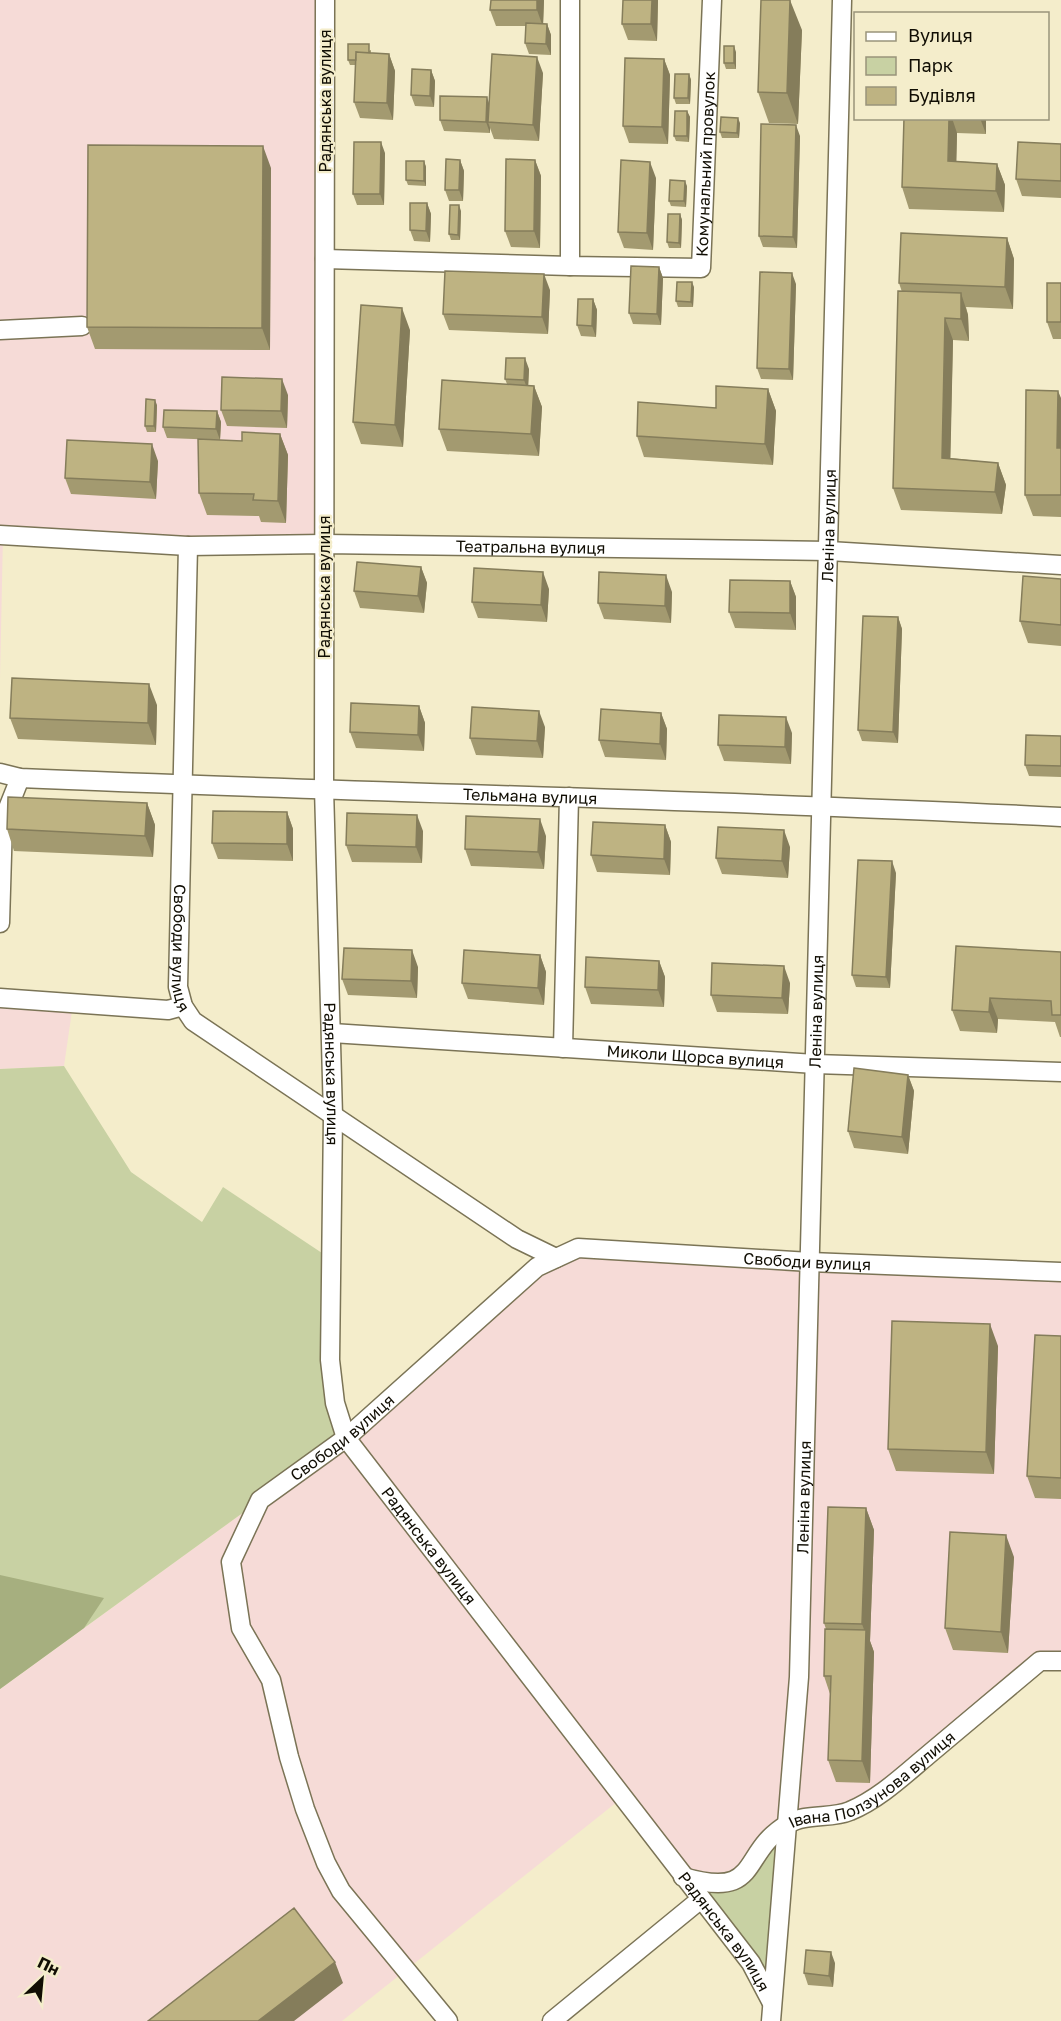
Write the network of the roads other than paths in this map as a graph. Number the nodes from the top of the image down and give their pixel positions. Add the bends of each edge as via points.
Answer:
1 (325, 0) edge
2 (570, 0) edge
3 (712, 0) edge
4 (842, 0) edge
5 (325, 259) junction
6 (570, 266) junction
7 (82, 326) dead end
8 (0, 330) edge
9 (0, 535) edge
10 (324, 544) junction
11 (188, 546) junction
12 (829, 551) junction
13 (1061, 565) edge
14 (0, 773) edge
15 (20, 778) junction
16 (184, 785) junction
17 (324, 788) junction
18 (569, 797) junction
19 (821, 805) junction
20 (1061, 818) edge
21 (0, 922) edge
22 (0, 998) edge
23 (183, 1006) junction
24 (332, 1034) junction
25 (563, 1048) junction
26 (815, 1064) junction
27 (1061, 1072) edge
28 (333, 1116) junction
29 (556, 1258) junction
30 (810, 1262) junction
31 (1061, 1272) edge
32 (346, 1438) junction
33 (1061, 1661) edge
34 (789, 1823) junction
35 (683, 1877) junction
36 (701, 1899) junction
37 (771, 2001) junction
38 (448, 2021) edge
39 (552, 2021) edge
40 (771, 2021) edge

1 - 5 street, Радянська вулиця
2 - 6 street
3 - 6 street, Комунальний провулок via 701,267
4 - 12 street, Леніна вулиця
5 - 6 street, Комунальний провулок
5 - 10 street, Радянська вулиця
7 - 8 street
9 - 11 street, Театральна вулиця
10 - 11 street, Театральна вулиця
10 - 12 street, Театральна вулиця
10 - 17 street, Радянська вулиця
11 - 16 street, Свободи вулиця
12 - 13 street, Театральна вулиця
12 - 19 street, Леніна вулиця
14 - 15 street, Тельмана вулиця
15 - 16 street, Тельмана вулиця
15 - 21 street via 3,820
16 - 17 street, Тельмана вулиця
16 - 23 street, Свободи вулиця via 178,987
17 - 18 street, Тельмана вулиця
17 - 24 street, Радянська вулиця
18 - 19 street, Тельмана вулиця
18 - 25 street
19 - 20 street, Тельмана вулиця
19 - 26 street, Леніна вулиця
22 - 23 street via 168,1010
23 - 28 street, Свободи вулиця via 193,1021
24 - 25 street, Миколи Щорса вулиця
24 - 28 street, Радянська вулиця
25 - 26 street, Миколи Щорса вулиця
26 - 27 street, Миколи Щорса вулиця
26 - 30 street, Леніна вулиця
28 - 29 street, Свободи вулиця via 517,1239
28 - 32 street, Радянська вулиця via 330,1360 334,1403
29 - 30 street, Свободи вулиця via 578,1248
29 - 32 street, Свободи вулиця via 537,1267
30 - 31 street, Свободи вулиця
30 - 34 street, Леніна вулиця via 799,1677
32 - 35 street, Радянська вулиця
32 - 38 street, Свободи вулиця via 260,1500 231,1562 241,1628 271,1680 289,1757 326,1863 341,1892
33 - 34 street, Івана Ползунова вулиця via 1040,1661 889,1788 850,1812
34 - 35 street, Івана Ползунова вулиця via 765,1844 749,1871 730,1883 708,1884
34 - 37 street, Леніна вулиця
35 - 36 street, Радянська вулиця
36 - 37 street, Радянська вулиця via 751,1963
36 - 39 street
37 - 40 street, Леніна вулиця

